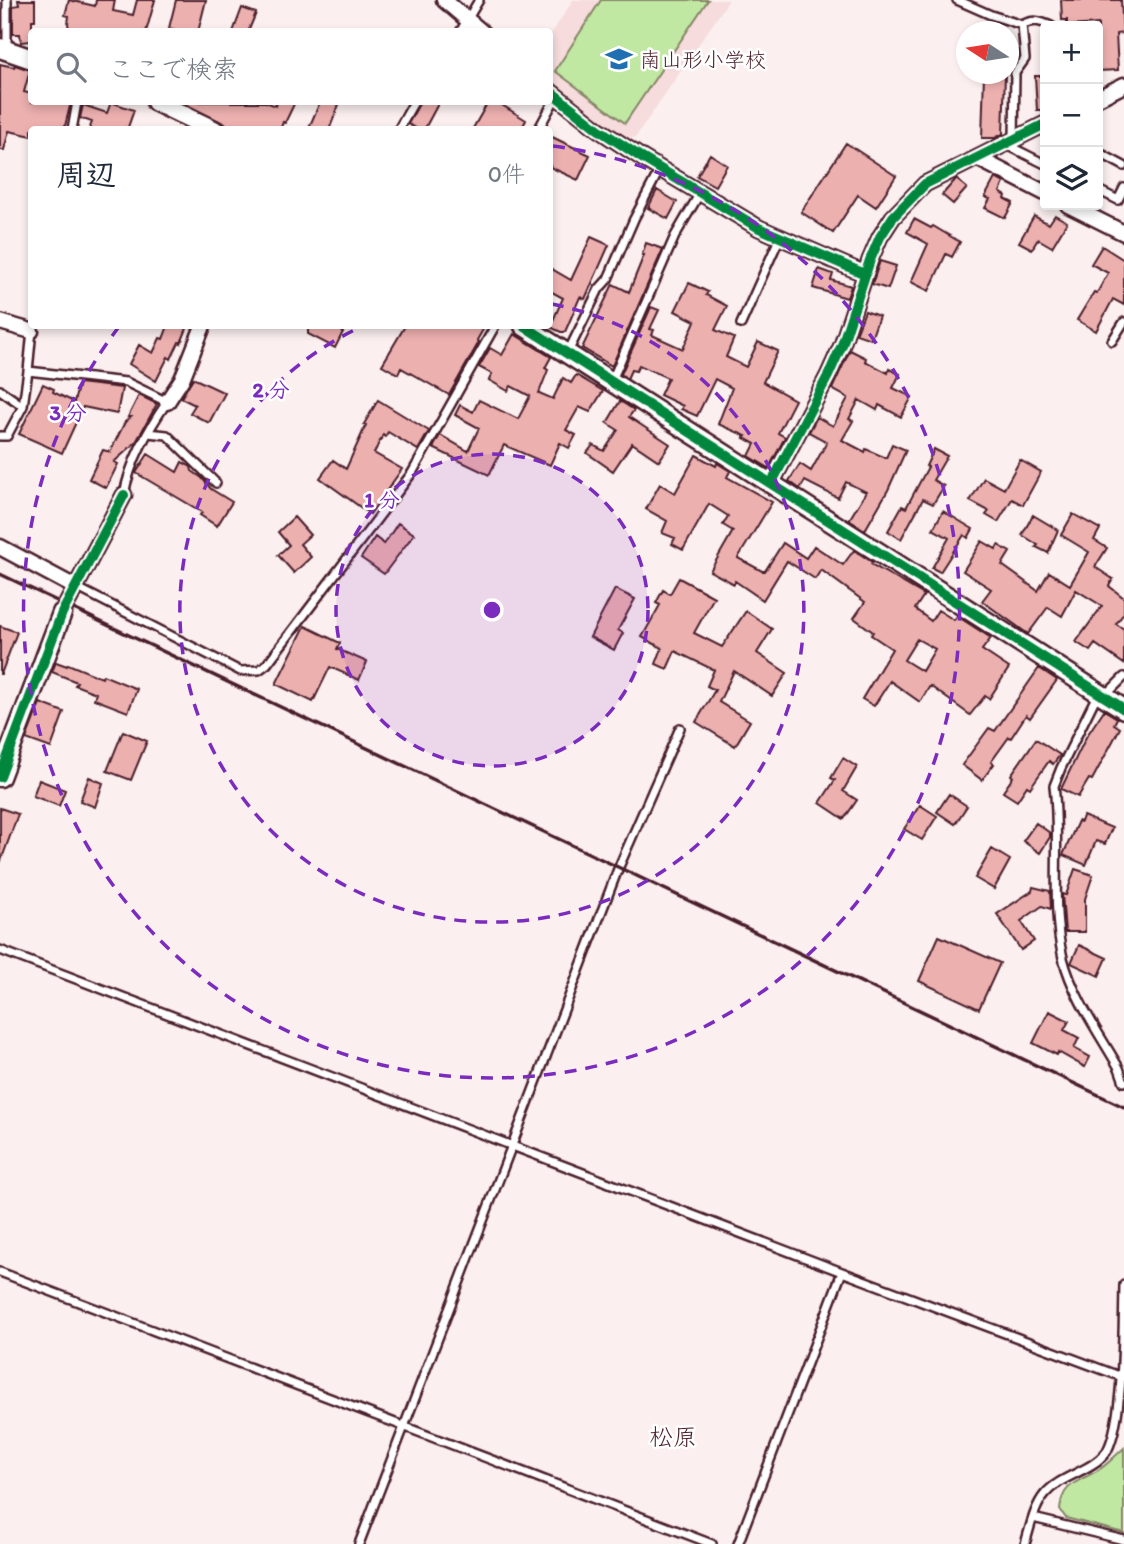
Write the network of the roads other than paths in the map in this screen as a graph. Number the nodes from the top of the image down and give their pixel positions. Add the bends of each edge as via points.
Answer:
1 (7, 0) edge
2 (444, 0) edge
3 (479, 0) edge
4 (957, 0) edge
5 (1040, 22) edge
6 (1022, 25) junction
7 (464, 26) edge
8 (3, 49) edge
9 (28, 57) edge
10 (1124, 85) edge
11 (553, 94) edge
12 (1103, 96) edge
13 (76, 105) edge
14 (162, 105) edge
15 (412, 105) edge
16 (548, 105) edge
17 (73, 126) edge
18 (206, 126) edge
19 (400, 126) edge
20 (540, 126) edge
21 (1040, 126) edge
22 (1009, 142) junction
23 (1103, 154) edge
24 (976, 158) junction
25 (1040, 161) edge
26 (1123, 163) edge
27 (660, 169) junction
28 (1124, 188) edge
29 (1040, 190) edge
30 (1103, 192) edge
31 (699, 193) junction
32 (1078, 210) edge
33 (1124, 233) edge
34 (780, 237) junction
35 (865, 274) junction
36 (0, 322) edge
37 (1124, 322) edge
38 (741, 324) dead end
39 (28, 327) edge
40 (32, 329) edge
41 (202, 329) edge
42 (493, 329) edge
43 (529, 329) edge
44 (1112, 341) dead end
45 (568, 353) junction
46 (28, 371) junction
47 (612, 381) junction
48 (0, 390) edge
49 (167, 402) junction
50 (23, 407) junction
51 (148, 433) junction
52 (0, 436) edge
53 (772, 482) junction
54 (216, 483) dead end
55 (124, 495) joint
56 (0, 547) edge
57 (75, 587) junction
58 (62, 613) joint
59 (1124, 677) edge
60 (1102, 695) junction
61 (1124, 709) edge
62 (680, 729) dead end
63 (0, 777) edge
64 (0, 950) edge
65 (1124, 1082) edge
66 (512, 1145) junction
67 (0, 1272) edge
68 (842, 1272) junction
69 (1124, 1285) edge
70 (1122, 1377) junction
71 (403, 1426) junction
72 (1032, 1518) junction
73 (1124, 1540) edge
74 (359, 1544) edge
75 (712, 1544) edge
76 (738, 1544) edge
77 (1025, 1544) edge

1 - 8 lane
2 - 7 street
3 - 7 lane
4 - 6 lane
5 - 6 lane
6 - 22 lane via 1025,59 1015,73
8 - 9 street
10 - 12 street
11 - 27 street
13 - 17 lane
14 - 18 street
15 - 19 lane
16 - 20 lane
21 - 22 street
22 - 24 street
22 - 25 lane
23 - 26 lane
24 - 29 street
24 - 35 street via 925,184 912,196 880,237
27 - 31 street
27 - 45 lane
28 - 30 lane via 1118,200
31 - 34 street
31 - 47 lane via 675,236
32 - 33 street
34 - 35 street
34 - 38 lane
35 - 53 street via 842,345
36 - 39 street
37 - 44 lane
40 - 46 lane
41 - 49 street via 182,379
42 - 57 lane via 412,473 259,670 240,671
43 - 45 street
45 - 47 street
46 - 49 lane via 126,382
46 - 50 lane
47 - 53 street
48 - 50 lane
49 - 51 lane
50 - 52 lane via 7,436
51 - 54 lane via 167,435
51 - 55 lane
53 - 60 street
55 - 57 street
56 - 57 street
57 - 58 street
58 - 63 street
59 - 60 lane
60 - 61 street
60 - 65 lane via 1054,786 1058,924 1070,979
62 - 66 lane via 618,869
64 - 66 lane
66 - 68 lane
66 - 71 lane
67 - 71 lane
68 - 70 lane
68 - 76 lane
69 - 70 lane
70 - 72 lane via 1122,1407 1106,1452 1045,1494
71 - 74 lane
71 - 75 lane
72 - 73 lane
72 - 77 lane

